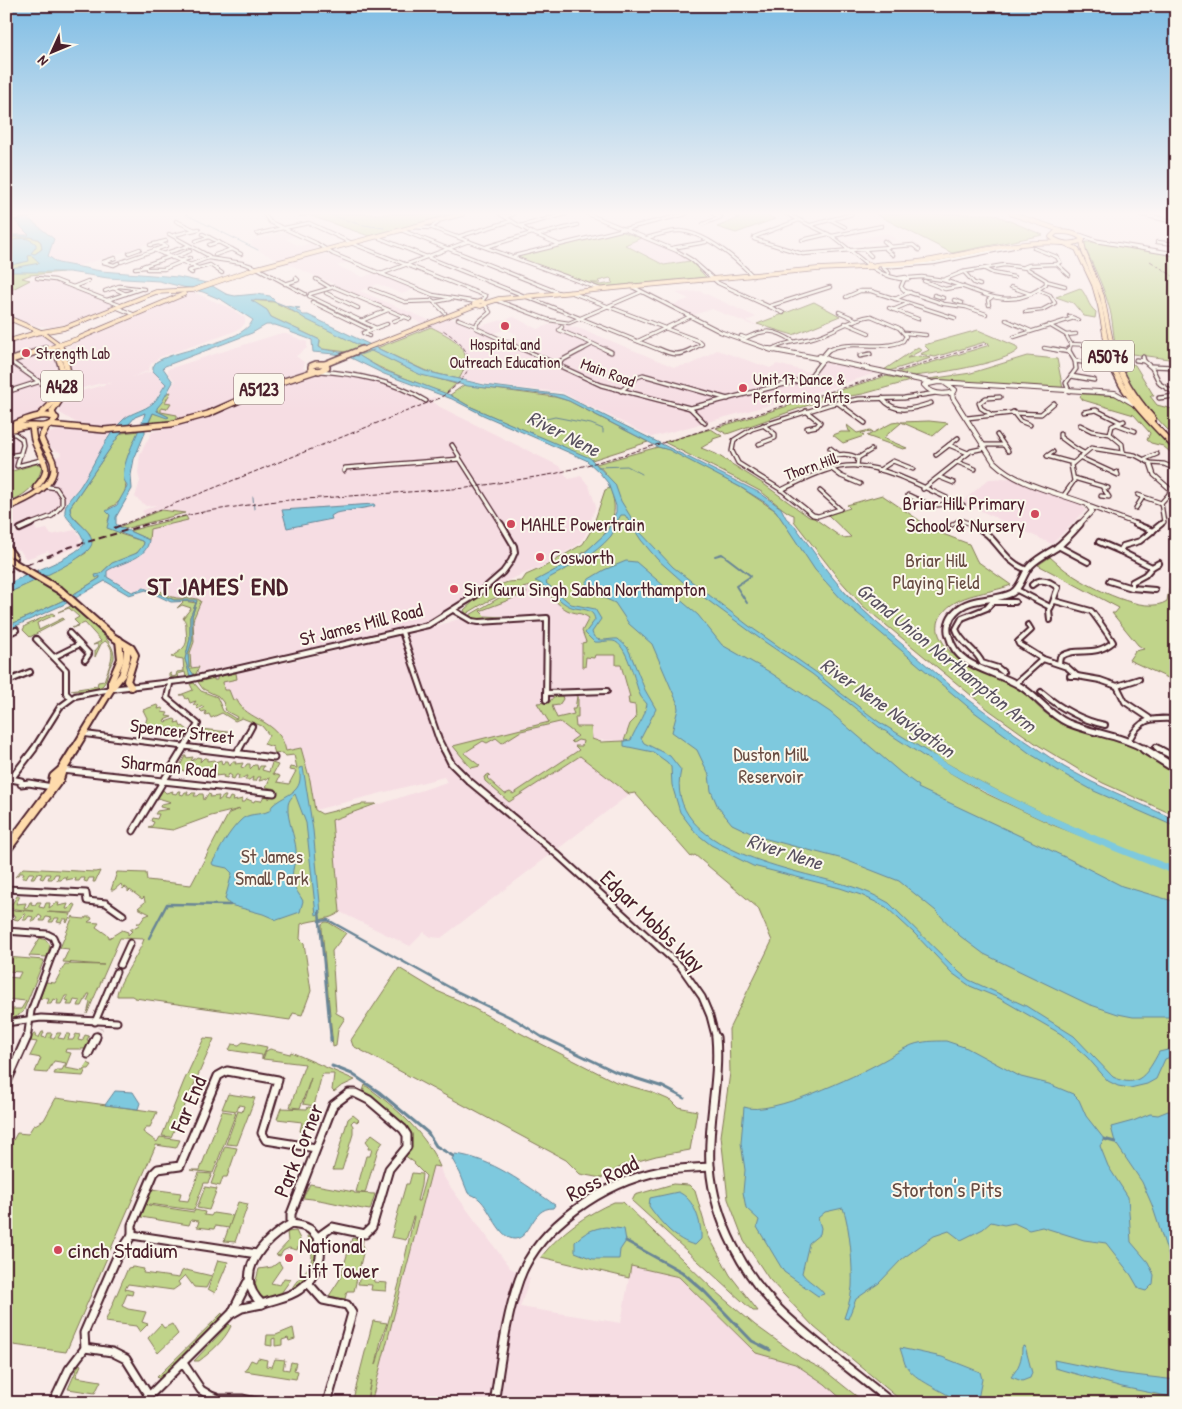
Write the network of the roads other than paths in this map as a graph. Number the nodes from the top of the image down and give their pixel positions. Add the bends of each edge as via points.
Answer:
1 (42, 280) edge
2 (224, 280) edge
3 (278, 280) edge
4 (298, 280) edge
5 (318, 280) edge
6 (395, 280) edge
7 (445, 280) edge
8 (486, 280) edge
9 (527, 280) edge
10 (575, 280) edge
11 (703, 280) edge
12 (713, 280) edge
13 (904, 280) joint
14 (909, 280) edge
15 (943, 280) edge
16 (972, 280) edge
17 (1091, 280) edge
18 (1097, 280) edge
19 (80, 281) dead end
20 (1046, 281) joint
21 (927, 283) dead end
22 (285, 284) junction
23 (980, 285) dead end
24 (1065, 285) dead end
25 (630, 286) junction
26 (963, 286) junction
27 (72, 287) junction
28 (329, 287) junction
29 (830, 287) dead end
30 (1011, 287) dead end
31 (113, 288) junction
32 (371, 289) dead end
33 (600, 289) junction
34 (945, 289) junction
35 (941, 290) dead end
36 (1038, 290) junction
37 (105, 291) dead end
38 (345, 292) junction
39 (570, 292) junction
40 (642, 292) junction
41 (910, 292) junction
42 (560, 293) junction
43 (126, 294) junction
44 (177, 294) junction
45 (326, 294) dead end
46 (1032, 294) junction
47 (309, 295) junction
48 (433, 295) junction
49 (934, 295) dead end
50 (528, 296) junction
51 (938, 296) junction
52 (334, 297) junction
53 (855, 297) dead end
54 (943, 298) dead end
55 (990, 298) junction
56 (452, 299) junction
57 (495, 299) junction
58 (895, 299) junction
59 (932, 300) junction
60 (954, 300) dead end
61 (107, 301) junction
62 (312, 302) dead end
63 (434, 302) junction
64 (481, 303) junction
65 (908, 304) junction
66 (987, 304) dead end
67 (362, 305) dead end
68 (122, 306) junction
69 (609, 306) junction
70 (769, 306) junction
71 (954, 306) junction
72 (116, 308) junction
73 (889, 308) dead end
74 (388, 310) junction
75 (844, 310) dead end
76 (893, 310) junction
77 (445, 313) dead end
78 (783, 313) dead end
79 (986, 314) dead end
80 (1032, 314) dead end
81 (135, 315) junction
82 (691, 316) junction
83 (1069, 316) dead end
84 (353, 317) junction
85 (405, 317) junction
86 (916, 317) dead end
87 (580, 318) junction
88 (955, 318) dead end
89 (1074, 318) junction
90 (410, 319) dead end
91 (458, 319) dead end
92 (855, 319) junction
93 (8, 320) edge
94 (348, 320) junction
95 (361, 320) junction
96 (1006, 320) dead end
97 (1078, 320) dead end
98 (394, 322) dead end
99 (845, 323) junction
100 (387, 324) dead end
101 (1017, 324) junction
102 (1049, 325) junction
103 (476, 326) junction
104 (1013, 326) dead end
105 (562, 327) dead end
106 (31, 328) junction
107 (376, 328) junction
108 (666, 328) junction
109 (368, 329) dead end
110 (55, 330) junction
111 (1031, 331) junction
112 (41, 332) junction
113 (869, 333) dead end
114 (905, 333) junction
115 (1076, 334) dead end
116 (31, 335) junction
117 (926, 335) dead end
118 (1066, 335) junction
119 (369, 336) dead end
120 (741, 336) dead end
121 (1014, 337) dead end
122 (77, 338) junction
123 (793, 341) junction
124 (6, 342) edge
125 (638, 342) junction
126 (593, 344) junction
127 (1070, 344) junction
128 (60, 345) junction
129 (777, 345) junction
130 (862, 346) junction
131 (1091, 346) dead end
132 (1044, 348) dead end
133 (45, 350) junction
134 (770, 350) junction
135 (611, 352) dead end
136 (1069, 352) junction
137 (870, 354) dead end
138 (865, 355) junction
139 (809, 356) dead end
140 (860, 356) dead end
141 (64, 358) junction
142 (821, 358) junction
143 (1136, 360) dead end
144 (8, 361) edge
145 (1075, 361) junction
146 (555, 364) junction
147 (1096, 364) dead end
148 (326, 366) junction
149 (1151, 366) junction
150 (1176, 368) edge
151 (315, 370) junction
152 (339, 372) junction
153 (1071, 376) junction
154 (916, 380) junction
155 (1094, 380) dead end
156 (37, 381) junction
157 (64, 381) junction
158 (931, 382) junction
159 (945, 383) junction
160 (969, 384) junction
161 (6, 386) edge
162 (925, 388) junction
163 (1124, 390) junction
164 (621, 391) junction
165 (1069, 391) junction
166 (936, 393) junction
167 (1115, 393) junction
168 (953, 394) junction
169 (920, 395) junction
170 (1176, 395) edge
171 (1000, 397) dead end
172 (882, 398) junction
173 (1159, 398) dead end
174 (728, 399) junction
175 (426, 400) dead end
176 (838, 403) junction
177 (931, 403) dead end
178 (1054, 403) dead end
179 (1134, 404) junction
180 (690, 408) junction
181 (806, 411) junction
182 (1013, 412) junction
183 (1084, 412) dead end
184 (992, 415) junction
185 (54, 417) junction
186 (36, 418) junction
187 (967, 418) junction
188 (864, 421) dead end
189 (705, 422) dead end
190 (1116, 424) junction
191 (763, 425) junction
192 (1030, 425) dead end
193 (1080, 425) dead end
194 (32, 426) junction
195 (48, 426) junction
196 (807, 428) dead end
197 (99, 430) junction
198 (8, 431) edge
199 (1135, 431) dead end
200 (41, 434) junction
201 (1060, 434) dead end
202 (1110, 434) junction
203 (997, 435) dead end
204 (950, 438) dead end
205 (1176, 442) edge
206 (762, 443) dead end
207 (1003, 444) junction
208 (452, 445) dead end
209 (949, 445) junction
210 (984, 446) junction
211 (830, 448) dead end
212 (1176, 448) edge
213 (933, 450) dead end
214 (871, 451) dead end
215 (1008, 451) dead end
216 (1053, 452) dead end
217 (1123, 452) junction
218 (968, 453) junction
219 (1084, 453) junction
220 (21, 454) junction
221 (838, 454) junction
222 (1156, 454) dead end
223 (6, 456) edge
224 (831, 456) dead end
225 (1041, 457) dead end
226 (1048, 457) junction
227 (1079, 457) junction
228 (48, 458) junction
229 (458, 458) junction
230 (858, 458) junction
231 (1145, 459) junction
232 (957, 462) junction
233 (1073, 463) junction
234 (1150, 463) junction
235 (857, 466) junction
236 (1176, 468) edge
237 (913, 469) dead end
238 (975, 469) dead end
239 (833, 470) junction
240 (344, 471) dead end
241 (878, 471) junction
242 (1117, 472) dead end
243 (939, 476) junction
244 (1074, 478) junction
245 (954, 483) dead end
246 (860, 484) dead end
247 (43, 486) junction
248 (1103, 488) junction
249 (1108, 488) dead end
250 (923, 489) junction
251 (781, 490) junction
252 (820, 490) dead end
253 (908, 495) dead end
254 (1064, 495) junction
255 (1138, 495) dead end
256 (1101, 496) dead end
257 (1143, 496) junction
258 (24, 500) junction
259 (951, 501) junction
260 (1161, 503) junction
261 (962, 506) dead end
262 (6, 507) edge
263 (1091, 507) junction
264 (846, 508) dead end
265 (1136, 508) dead end
266 (840, 509) junction
267 (6, 514) edge
268 (952, 525) dead end
269 (20, 529) dead end
270 (1153, 530) junction
271 (1102, 538) dead end
272 (1058, 546) junction
273 (1120, 550) junction
274 (9, 554) edge
275 (1088, 562) dead end
276 (1159, 563) dead end
277 (1152, 567) junction
278 (1027, 570) junction
279 (1109, 580) dead end
280 (1032, 585) dead end
281 (1132, 588) junction
282 (1017, 590) junction
283 (1155, 590) dead end
284 (1055, 601) junction
285 (972, 602) junction
286 (1015, 602) dead end
287 (1050, 607) junction
288 (1100, 609) dead end
289 (982, 610) junction
290 (455, 611) junction
291 (1092, 612) junction
292 (1050, 620) dead end
293 (1028, 625) dead end
294 (16, 630) dead end
295 (402, 632) junction
296 (69, 633) dead end
297 (7, 634) edge
298 (36, 639) dead end
299 (119, 640) junction
300 (78, 645) junction
301 (127, 646) junction
302 (971, 652) junction
303 (959, 656) junction
304 (54, 657) junction
305 (1043, 659) junction
306 (85, 660) dead end
307 (1059, 663) junction
308 (30, 672) dead end
309 (1003, 672) dead end
310 (1070, 676) dead end
311 (1077, 676) junction
312 (1139, 680) dead end
313 (7, 683) edge
314 (1016, 683) junction
315 (170, 684) junction
316 (1117, 686) junction
317 (130, 687) junction
318 (111, 689) junction
319 (607, 691) dead end
320 (1041, 692) dead end
321 (546, 693) junction
322 (71, 698) junction
323 (546, 700) dead end
324 (1069, 712) junction
325 (1149, 718) junction
326 (1176, 719) edge
327 (1062, 720) junction
328 (252, 726) dead end
329 (1105, 726) dead end
330 (85, 734) junction
331 (1129, 740) junction
332 (185, 746) junction
333 (1156, 748) dead end
334 (237, 753) junction
335 (274, 758) dead end
336 (1176, 758) edge
337 (1176, 769) edge
338 (62, 770) junction
339 (8, 779) edge
340 (164, 780) junction
341 (52, 787) junction
342 (274, 793) dead end
343 (133, 831) dead end
344 (6, 836) edge
345 (17, 838) junction
346 (6, 850) edge
347 (6, 889) edge
348 (124, 915) dead end
349 (6, 931) edge
350 (130, 943) dead end
351 (120, 965) dead end
352 (116, 972) dead end
353 (29, 1020) junction
354 (95, 1022) junction
355 (117, 1022) dead end
356 (6, 1023) edge
357 (97, 1036) tunnel mouth
358 (88, 1054) dead end
359 (6, 1084) edge
360 (316, 1148) junction
361 (710, 1167) junction
362 (291, 1224) junction
363 (132, 1235) junction
364 (318, 1237) junction
365 (257, 1254) junction
366 (248, 1282) junction
367 (308, 1283) junction
368 (262, 1304) junction
369 (233, 1311) junction
370 (85, 1348) junction
371 (183, 1363) junction
372 (149, 1396) junction
373 (54, 1403) edge
374 (142, 1403) edge
375 (262, 1403) edge
376 (327, 1403) edge
377 (494, 1403) edge
378 (892, 1403) edge

1 - 27 street via 55,280
2 - 44 main road
3 - 22 street
4 - 22 street
5 - 28 street
6 - 48 street
7 - 64 street via 486,296
8 - 50 street
9 - 42 street
10 - 33 street
11 - 25 main road, A5123
12 - 70 street
13 - 14 street
13 - 41 street via 901,288
15 - 26 street
16 - 23 street
17 - 163 main road, A5076 via 1100,306 1108,358
18 - 205 main road, A5076 via 1119,369 1141,405
19 - 27 street via 87,282
20 - 24 street
20 - 36 street
21 - 34 street
22 - 47 street via 304,296
25 - 33 main road, A5123
25 - 40 street
26 - 34 street
26 - 55 street
27 - 61 street
28 - 38 street
28 - 47 street
29 - 70 street
30 - 46 street
31 - 37 street
31 - 43 street
31 - 43 street via 143,289
32 - 63 street via 406,302
33 - 39 main road, A5123
34 - 35 street
36 - 46 street
36 - 80 street via 1050,295 1055,303 1042,310 1027,312
38 - 52 street
38 - 74 street
39 - 42 main road, A5123
39 - 69 street
40 - 69 street
40 - 82 street
41 - 58 street
41 - 59 street
42 - 50 main road, A5123
43 - 61 street
44 - 68 main road via 156,292
44 - 81 main road
45 - 52 street
46 - 55 street via 1016,299
47 - 84 street
48 - 56 street
48 - 63 street
49 - 51 street
50 - 57 main road, A5123
50 - 64 main road, A5123
50 - 87 street
51 - 54 street
51 - 59 street
52 - 67 street via 357,307
53 - 58 street via 848,296 868,290
55 - 66 street
56 - 63 street
56 - 64 street
57 - 64 main road, A5123
57 - 87 street via 549,320 569,323
58 - 65 street
59 - 71 street
60 - 71 street via 960,302
61 - 68 street
62 - 94 street
63 - 77 street
64 - 103 street via 490,312
64 - 148 main road, A5123
65 - 76 street
65 - 88 street
68 - 72 main road
69 - 87 street
69 - 108 street
70 - 78 street
71 - 79 street
72 - 81 street
72 - 110 main road
73 - 76 street
74 - 85 street
74 - 95 street
75 - 92 street via 838,312
76 - 86 street
81 - 122 main road
82 - 108 street
82 - 134 street
83 - 89 street
84 - 94 street
84 - 95 street
85 - 90 street
85 - 98 street
87 - 125 street
89 - 97 street
89 - 102 street
91 - 103 street, Main Road
92 - 99 street
92 - 114 street via 871,314
93 - 106 main road
94 - 109 street
95 - 107 street
96 - 101 street
99 - 113 street
99 - 123 street via 819,335
100 - 107 street
101 - 104 street
101 - 111 street
102 - 111 street
102 - 118 street
103 - 146 street, Main Road
105 - 126 street via 558,330
106 - 110 main road
106 - 112 main road
106 - 116 main road via 34,331
107 - 119 street via 363,333
108 - 125 street
108 - 125 street via 702,344 683,354 673,355
110 - 112 main road
111 - 121 street
112 - 116 main road
112 - 128 main road, A428
114 - 117 street
114 - 130 street via 903,341 895,344
115 - 118 street
116 - 124 main road
118 - 127 street
120 - 123 street via 747,339 764,330
122 - 128 main road
122 - 141 main road via 67,347
123 - 129 street
126 - 135 street
126 - 146 street
127 - 131 street
127 - 136 street
128 - 133 main road
128 - 141 main road, A428
129 - 134 street
129 - 139 street via 792,353
130 - 138 street
130 - 142 street via 837,347 827,350
132 - 136 street
133 - 144 main road
133 - 157 main road, A428 via 56,352 64,369
134 - 142 street via 798,357
136 - 145 street
137 - 138 street
138 - 140 street
141 - 185 main road, A428 via 70,381 66,393 52,412
142 - 154 street, bridge
142 - 174 street via 809,378
143 - 149 street via 1143,359
144 - 156 street
145 - 147 street
145 - 153 street via 1076,369
146 - 164 street, Main Road
148 - 151 main road, A5123
148 - 151 main road, A5123 via 314,364
148 - 152 street
149 - 150 street
149 - 170 street via 1160,384
151 - 152 street
151 - 197 main road, A5123 via 174,423
152 - 175 street via 379,378
153 - 155 street
153 - 165 street via 1066,383
154 - 158 street
154 - 162 street
156 - 157 street via 45,384
156 - 161 street via 13,390
157 - 186 main road, A428 via 53,402
158 - 159 street
158 - 162 street
159 - 160 street
159 - 168 street
160 - 165 street
160 - 168 street via 961,386
162 - 166 street
162 - 169 street
163 - 167 street
163 - 179 main road, A5076
164 - 174 street via 643,375
164 - 180 street, Main Road
165 - 167 street
166 - 168 street
166 - 169 street
167 - 179 street
168 - 187 street
169 - 172 street
170 - 173 street via 1167,400
171 - 184 street via 986,398 979,403
172 - 176 street
172 - 177 street via 888,406 903,410
174 - 180 street
176 - 181 street
176 - 188 street
178 - 182 street via 1041,414
179 - 212 main road, A5076
180 - 189 street, Main Road
181 - 191 street
181 - 196 street via 820,422
182 - 184 street
182 - 192 street via 1020,421
183 - 190 street via 1096,410 1122,422
184 - 187 street
185 - 186 main road
185 - 195 main road via 55,422
185 - 197 main road, A5123
186 - 194 main road via 30,422
186 - 198 main road
187 - 210 street
190 - 199 street
190 - 202 street
191 - 206 street via 776,436 774,440
191 - 251 street via 736,437 732,446 733,457
193 - 202 street
194 - 195 main road
194 - 198 main road
194 - 228 main road, A428 via 34,440
195 - 197 main road, A5123
195 - 200 main road, A428
197 - 200 main road via 60,428
198 - 220 street via 22,439
200 - 228 main road via 40,440
201 - 219 street via 1072,448
202 - 217 street via 1122,444
203 - 207 street
204 - 209 street via 957,439
207 - 210 street
207 - 215 street
208 - 229 street
209 - 213 street via 938,454
209 - 218 street
210 - 218 street
210 - 254 street via 1004,472
211 - 221 street
214 - 230 street
216 - 226 street via 1047,454
217 - 219 street via 1091,448
217 - 231 street
218 - 232 street
219 - 227 street
220 - 223 street
220 - 228 street via 18,466
221 - 224 street
221 - 230 street
222 - 231 street
225 - 226 street
226 - 233 street
227 - 233 street
227 - 242 street via 1118,475
228 - 247 main road via 54,469
228 - 262 main road via 43,479
229 - 240 street via 345,468
229 - 290 street, St James Mill Road via 510,538 515,551 508,566
230 - 235 street
231 - 234 street
232 - 238 street
232 - 243 street
233 - 244 street
234 - 236 street
234 - 260 street via 1154,476 1170,489
235 - 239 street, Thorn Hill
235 - 241 street, Thorn Hill
237 - 241 street via 893,460
239 - 246 street
239 - 251 street, Thorn Hill
241 - 250 street, Thorn Hill
243 - 245 street
243 - 250 street
244 - 248 street
244 - 254 street
247 - 258 main road
247 - 269 street via 56,488 62,500 60,508 49,518
248 - 249 street
248 - 256 street via 1109,497
250 - 259 street, Thorn Hill
251 - 266 street via 816,516
252 - 266 street
253 - 259 street via 936,506 944,506
254 - 263 street
255 - 257 street
257 - 260 street
257 - 265 street
258 - 262 main road
258 - 267 main road
259 - 261 street, Thorn Hill
260 - 270 street via 1164,522
263 - 270 street
263 - 272 street via 1091,512
264 - 266 street
268 - 278 street via 960,520 983,531 1011,564
270 - 273 street via 1140,541
271 - 273 street via 1097,542
272 - 275 street
272 - 278 street
273 - 277 street
274 - 299 main road, bridge via 23,568 76,602
276 - 277 street
277 - 281 street via 1132,582
278 - 282 street
279 - 281 street
280 - 284 street via 1040,580 1052,582 1058,588
281 - 283 street
282 - 285 street
282 - 287 street
284 - 287 street
284 - 291 street
285 - 289 street
285 - 303 street via 956,611 947,630 949,642
286 - 289 street via 992,602
287 - 292 street
288 - 291 street
289 - 302 street via 966,615 957,625 958,637
290 - 295 street, St James Mill Road via 428,625
290 - 321 street via 479,622 547,618
291 - 307 street via 1113,642 1096,653 1062,654
293 - 305 street via 1031,630 1018,642
294 - 297 street
295 - 315 street, St James Mill Road
295 - 361 street, Edgar Mobbs Way via 444,751 457,768 558,854 673,959 696,986 712,1017 718,1054 710,1131
296 - 300 street
298 - 304 street
299 - 301 main road
299 - 318 main road via 121,659
300 - 304 street
300 - 306 street via 89,654
301 - 317 main road via 135,655 127,681
301 - 318 main road via 126,665 118,683
302 - 303 street
302 - 309 street via 982,663
303 - 314 street
304 - 322 street via 66,670 66,693
305 - 307 street
305 - 314 street
307 - 311 street via 1073,670
308 - 313 street
310 - 311 street
311 - 316 street
312 - 316 street
314 - 327 street
315 - 317 street, St James Mill Road
315 - 332 street via 167,698 198,724
316 - 325 street via 1126,704
317 - 318 street, St James Mill Road
318 - 322 street, St James Mill Road
318 - 330 main road
319 - 321 street
320 - 324 street
321 - 323 street
322 - 339 street via 57,711 39,742
324 - 327 street
324 - 329 street
325 - 326 street
325 - 331 street via 1136,726
327 - 331 street
328 - 334 street
330 - 332 street, Spencer Street
330 - 338 main road
331 - 337 street
332 - 334 street, Spencer Street
332 - 340 street
333 - 336 street
334 - 335 street, Spencer Street
338 - 340 street, Sharman Road
338 - 341 main road
339 - 341 street via 21,781 21,784
340 - 342 street, Sharman Road
340 - 343 street
341 - 345 main road
344 - 345 street
345 - 346 main road
347 - 348 street via 86,894 87,901 106,903
349 - 353 street via 47,934 56,944
350 - 351 street
352 - 354 street
353 - 354 street
353 - 356 street
353 - 359 street via 29,1034
354 - 355 street via 103,1025
357 - 358 street
360 - 362 street, Park Corner via 291,1214
360 - 363 street, Far End via 263,1137 278,1080 222,1072 180,1166 158,1169 154,1173 132,1225
360 - 364 street, Park Corner via 333,1105 350,1092 362,1094 407,1134 407,1147 389,1169 369,1232 364,1234 332,1227
361 - 377 street, Ross Road via 668,1170 642,1176 583,1203 546,1234 529,1257 516,1284
361 - 378 street, Edgar Mobbs Way via 716,1200 729,1236 764,1293 799,1328
362 - 364 street via 305,1226
362 - 365 street via 269,1238
363 - 365 street
363 - 370 street via 116,1259 84,1333
364 - 367 street via 319,1261
365 - 366 street
366 - 368 street via 251,1295
366 - 369 street
367 - 368 street via 287,1297
367 - 376 street via 322,1300 347,1305 352,1313
368 - 369 street
369 - 371 street
370 - 372 street via 112,1352 126,1359
370 - 373 street via 69,1369
371 - 372 street
371 - 375 street via 201,1390 210,1396
372 - 374 street

